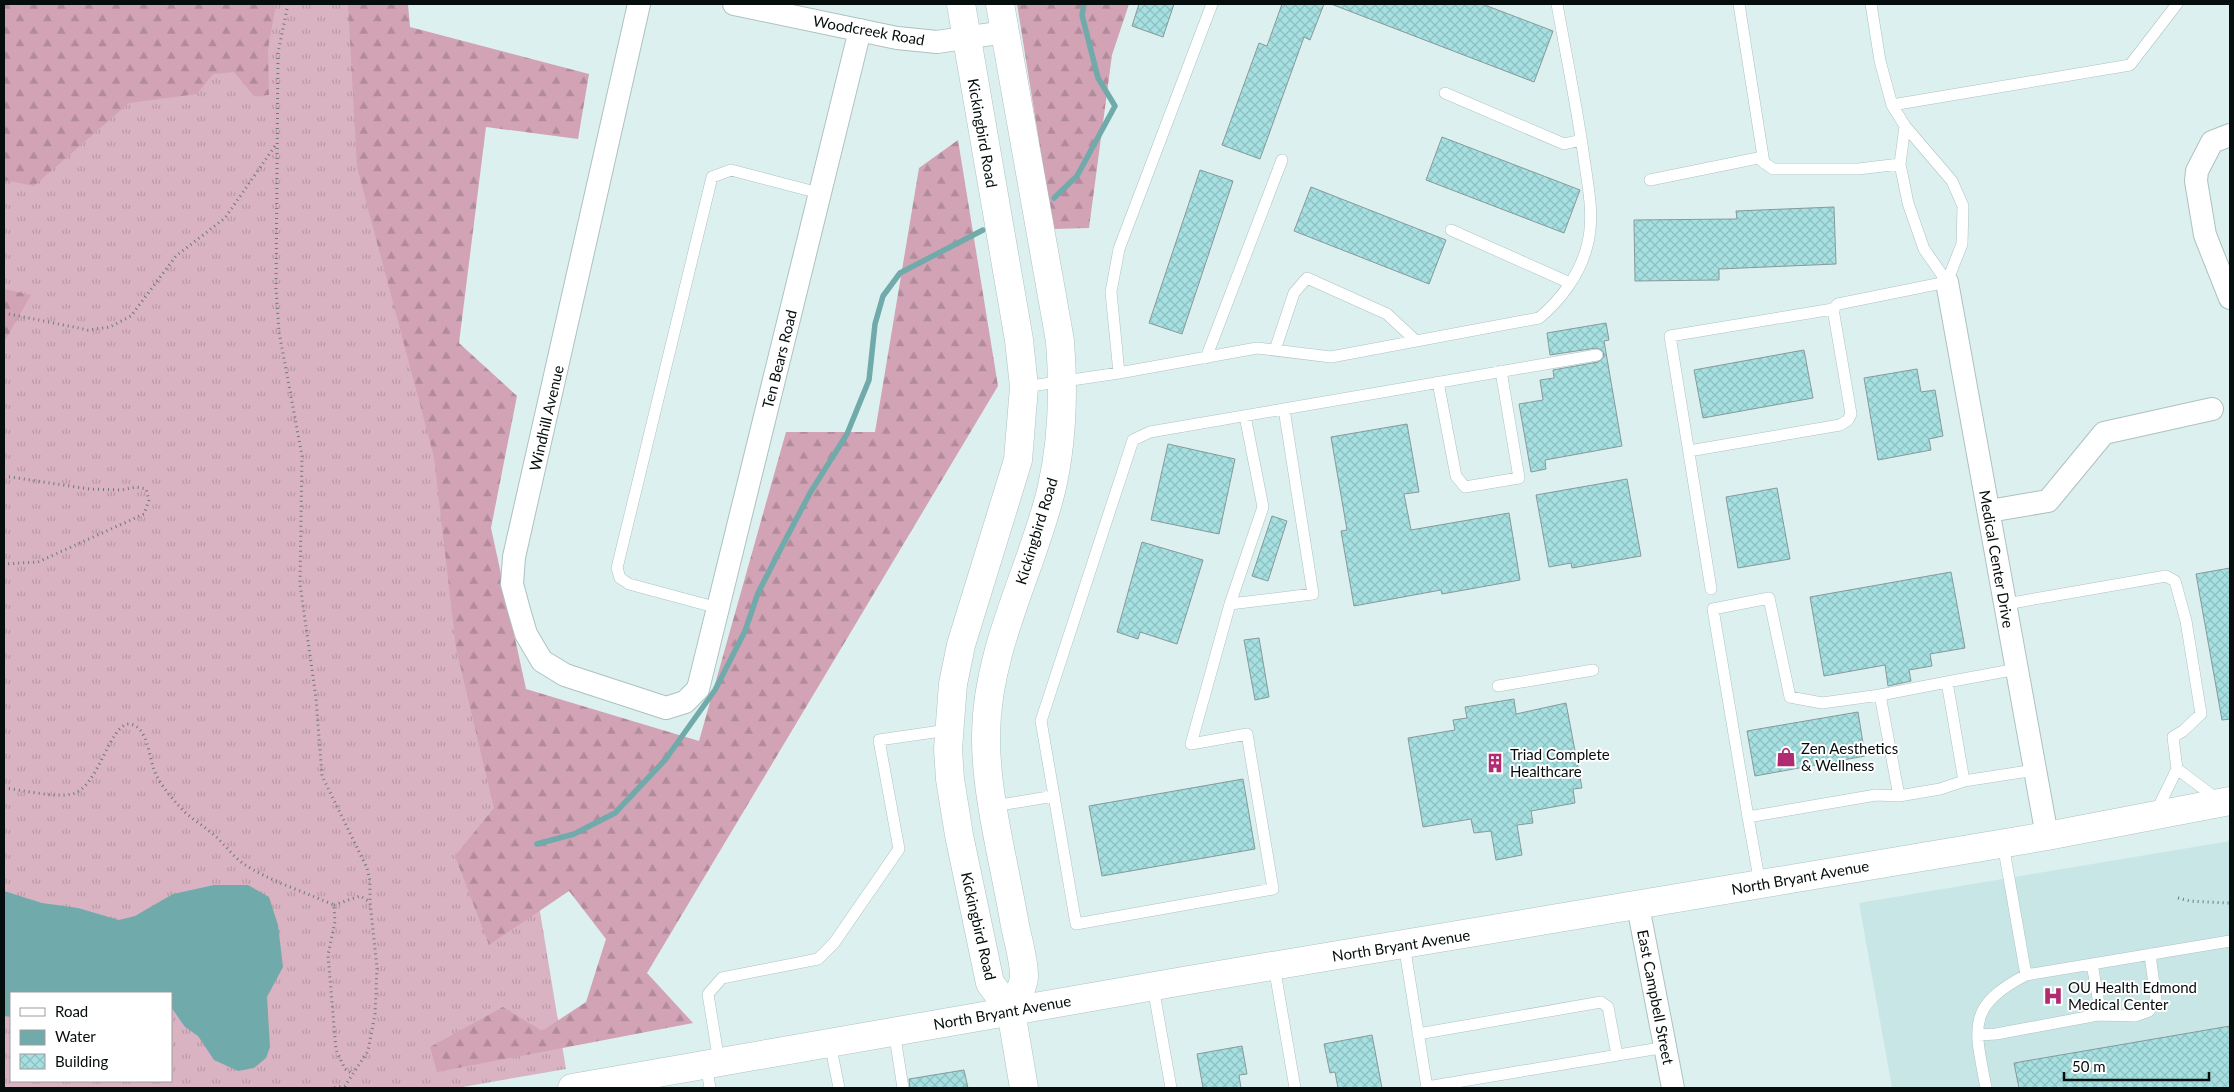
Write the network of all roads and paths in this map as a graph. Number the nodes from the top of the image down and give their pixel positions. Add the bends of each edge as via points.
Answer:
1 (288, 4) edge
2 (639, 4) edge
3 (961, 4) edge
4 (1000, 4) edge
5 (1212, 4) edge
6 (1557, 4) edge
7 (1739, 4) edge
8 (1871, 4) edge
9 (2176, 4) edge
10 (744, 5) edge
11 (860, 30) junction
12 (1006, 32) junction
13 (967, 39) junction
14 (1445, 94) dead end
15 (1892, 106) junction
16 (1905, 126) junction
17 (2230, 135) edge
18 (1582, 140) junction
19 (276, 144) junction
20 (1282, 160) dead end
21 (1764, 163) junction
22 (1900, 164) junction
23 (1650, 180) dead end
24 (820, 193) junction
25 (1451, 230) dead end
26 (1947, 282) junction
27 (1570, 283) junction
28 (2230, 298) edge
29 (1833, 309) junction
30 (4, 313) edge
31 (1416, 341) junction
32 (1275, 350) junction
33 (1597, 355) dead end
34 (1206, 358) junction
35 (1501, 371) junction
36 (1119, 373) junction
37 (1063, 382) junction
38 (1438, 382) junction
39 (1024, 387) junction
40 (1284, 409) junction
41 (2212, 409) dead end
42 (1245, 416) junction
43 (1689, 451) junction
44 (4, 476) edge
45 (1989, 510) junction
46 (4, 564) edge
47 (1711, 589) dead end
48 (1230, 604) junction
49 (2006, 604) junction
50 (718, 608) junction
51 (2017, 669) junction
52 (1592, 670) dead end
53 (1947, 682) junction
54 (1498, 686) dead end
55 (698, 689) joint
56 (1880, 695) junction
57 (948, 730) junction
58 (2177, 769) junction
59 (2035, 770) junction
60 (1964, 781) junction
61 (4, 788) edge
62 (1054, 796) junction
63 (1899, 796) junction
64 (2226, 802) edge
65 (994, 806) junction
66 (2155, 815) junction
67 (1748, 817) junction
68 (2047, 836) junction
69 (2002, 842) junction
70 (1760, 884) junction
71 (2178, 898) dead end
72 (370, 902) junction
73 (2230, 903) edge
74 (334, 905) junction
75 (1638, 906) junction
76 (2230, 941) edge
77 (1404, 944) junction
78 (2150, 954) junction
79 (2092, 964) junction
80 (1274, 966) junction
81 (2026, 976) junction
82 (1153, 986) junction
83 (1011, 1011) junction
84 (2101, 1015) junction
85 (894, 1031) junction
86 (1418, 1034) junction
87 (1978, 1035) junction
88 (830, 1043) junction
89 (1666, 1047) junction
90 (1617, 1055) junction
91 (712, 1072) edge
92 (353, 1074) junction
93 (331, 1088) edge
94 (572, 1088) edge
95 (839, 1088) edge
96 (903, 1088) edge
97 (1024, 1088) edge
98 (1171, 1088) edge
99 (1295, 1088) edge
100 (1427, 1088) edge
101 (1673, 1088) edge
102 (1986, 1088) edge

1 - 19 path via 278,53
2 - 55 street, Windhill Avenue via 514,556 512,584 526,634 542,661 565,675 666,708 685,702
3 - 13 street, Kickingbird Road
4 - 12 street, Kickingbird Road
5 - 36 lane via 1118,249 1111,292
6 - 18 lane
7 - 21 lane
8 - 15 lane via 1880,61
9 - 15 lane via 2130,65
10 - 11 street, Woodcreek Road
11 - 13 street, Woodcreek Road via 929,41
11 - 24 street, Ten Bears Road
12 - 13 street, Woodcreek Road
12 - 37 street, Kickingbird Road via 1058,332
13 - 39 street, Kickingbird Road via 1019,340
14 - 18 lane via 1564,144
15 - 16 lane
16 - 22 lane
16 - 26 lane via 1952,181 1963,206 1962,244
17 - 28 street via 2212,142 2200,164 2196,182 2205,235
18 - 27 lane via 1592,210 1587,246
19 - 30 path via 225,218 176,256 131,316 110,327 88,330
19 - 72 path via 276,289 302,456 300,584 316,698 322,776 367,868
20 - 34 lane
21 - 22 lane via 1773,170 1858,169
21 - 23 lane via 1758,158
22 - 26 lane via 1908,203 1924,249
24 - 50 street, Ten Bears Road
24 - 50 lane via 731,170 712,177 617,568 620,578 629,584
25 - 27 lane
26 - 29 lane via 1838,304
26 - 45 street, Medical Center Drive
27 - 31 lane via 1555,305 1539,318
29 - 43 lane via 1851,414 1848,420 1840,425
29 - 43 lane via 1670,336
31 - 32 lane via 1330,357
31 - 32 lane via 1387,314 1307,278 1294,293
32 - 34 lane via 1257,348
33 - 35 lane
34 - 36 lane
35 - 38 lane
35 - 38 lane via 1519,478 1465,487 1456,476
36 - 37 lane
37 - 39 lane
37 - 65 street, Kickingbird Road via 1063,421 1051,491 997,655 989,700 987,764
38 - 40 lane
39 - 57 street, Kickingbird Road via 1018,460 961,645 952,684
40 - 42 lane
40 - 48 lane via 1313,594
41 - 45 street via 2104,432 2048,501
42 - 48 lane via 1263,507
42 - 62 lane via 1150,432 1133,440 1041,721
43 - 47 lane
44 - 46 path via 89,489 136,487 146,489 149,500 144,514 38,562
45 - 49 street, Medical Center Drive
48 - 62 lane via 1191,744 1247,734 1273,889 1076,924
49 - 51 street, Medical Center Drive
49 - 58 lane via 2166,576 2175,581 2186,621 2201,714 2173,737
50 - 55 street, Ten Bears Road
51 - 53 lane
51 - 59 street, Medical Center Drive
52 - 54 lane
53 - 56 lane
53 - 60 lane
56 - 63 lane
56 - 67 lane via 1822,704 1790,697 1769,598 1713,609
57 - 83 street, Kickingbird Road via 950,779 990,982
57 - 91 lane via 879,740 899,849 834,943 818,959 722,978 712,988 708,994
58 - 64 lane
58 - 66 lane
59 - 60 lane
59 - 68 street, Medical Center Drive
60 - 63 lane
61 - 74 path via 73,794 85,786 101,763 116,732 125,724 133,724 140,729 146,741 155,773 180,808 246,865
62 - 65 lane
63 - 67 lane via 1876,794
64 - 66 street, North Bryant Avenue
65 - 83 street, Kickingbird Road via 1024,977
66 - 68 street, North Bryant Avenue
67 - 70 lane
68 - 69 street, North Bryant Avenue
69 - 70 street, North Bryant Avenue
69 - 81 lane
70 - 75 street, North Bryant Avenue
71 - 73 path
72 - 74 path via 360,896
72 - 92 path via 377,968 375,1014 368,1051
74 - 92 path via 335,922 328,955 336,1050 345,1069
75 - 77 street, North Bryant Avenue
75 - 89 street, East Campbell Street
76 - 78 lane
77 - 80 street, North Bryant Avenue
77 - 86 lane
78 - 79 lane
78 - 84 lane via 2156,1000 2149,1011 2136,1016
79 - 81 lane
79 - 84 lane
80 - 82 street, North Bryant Avenue
80 - 99 lane
81 - 87 lane via 2008,985 1982,1009
82 - 83 street, North Bryant Avenue
82 - 98 lane
83 - 85 street, North Bryant Avenue
83 - 97 street
84 - 87 lane
85 - 88 street, North Bryant Avenue
85 - 96 lane
86 - 90 lane via 1601,1002 1608,1007
86 - 100 lane
87 - 102 lane
88 - 91 street, North Bryant Avenue
88 - 95 lane
89 - 90 lane
89 - 101 street, East Campbell Street
90 - 100 lane
91 - 94 street, North Bryant Avenue
92 - 93 path via 345,1086

